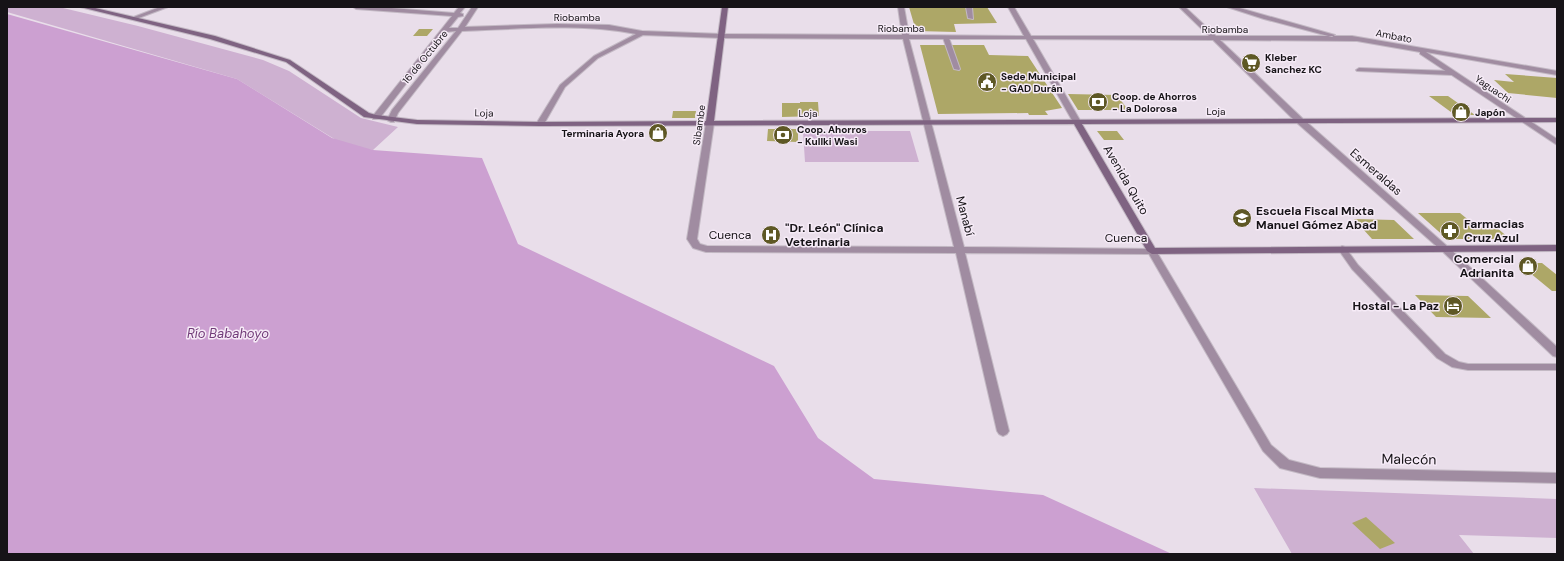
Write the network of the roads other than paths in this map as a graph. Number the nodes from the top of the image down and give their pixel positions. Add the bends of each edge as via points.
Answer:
1 (83, 7) edge
2 (166, 7) edge
3 (356, 7) edge
4 (462, 7) edge
5 (475, 7) edge
6 (726, 7) edge
7 (901, 7) edge
8 (969, 7) edge
9 (1011, 7) edge
10 (1182, 7) edge
11 (1230, 7) edge
12 (456, 15) junction
13 (470, 15) junction
14 (134, 18) junction
15 (971, 18) dead end
16 (445, 30) junction
17 (460, 30) junction
18 (642, 33) junction
19 (722, 36) junction
20 (906, 38) junction
21 (946, 38) junction
22 (1030, 39) junction
23 (1216, 39) junction
24 (1357, 39) junction
25 (1418, 51) junction
26 (957, 70) dead end
27 (1359, 70) dead end
28 (1557, 73) edge
29 (1452, 74) junction
30 (376, 117) junction
31 (391, 120) junction
32 (1299, 120) junction
33 (1521, 120) junction
34 (1557, 120) edge
35 (927, 122) junction
36 (1077, 122) junction
37 (710, 123) junction
38 (540, 124) junction
39 (1557, 142) edge
40 (696, 246) joint
41 (1557, 248) edge
42 (1445, 249) junction
43 (1342, 250) junction
44 (960, 251) junction
45 (1152, 251) junction
46 (1557, 352) edge
47 (1557, 367) edge
48 (1003, 431) dead end
49 (1267, 448) joint
50 (1557, 478) edge

1 - 14 street, Loja
2 - 14 street
3 - 12 street
4 - 12 street, 16 de Octubre
5 - 13 street, 16 de Octubre
6 - 19 street, Sibambe
7 - 20 street, Manabí
8 - 15 lane
9 - 22 street, Avenida Quito
10 - 23 street, Esmeraldas
11 - 24 street, Ambato via 1311,30
12 - 13 street
12 - 16 street, 16 de Octubre
13 - 17 street, 16 de Octubre
14 - 30 street, Loja via 231,42 288,61 367,115
16 - 17 street, Riobamba
16 - 30 street, 16 de Octubre
17 - 18 street, Riobamba via 609,27
17 - 31 street, 16 de Octubre
18 - 19 street, Riobamba
18 - 38 street via 596,56 562,86
19 - 20 street, Riobamba
19 - 37 street, Sibambe
20 - 21 street, Riobamba
20 - 35 street, Manabí
21 - 22 street, Riobamba
21 - 26 lane
22 - 23 street, Riobamba
22 - 36 street, Avenida Quito
23 - 24 street, Riobamba
23 - 32 street, Esmeraldas
24 - 25 street, Ambato
25 - 28 street, Ambato
25 - 29 street, Yaguachi
27 - 29 lane
29 - 33 street, Yaguachi
30 - 31 street, Loja
31 - 38 street, Loja
32 - 33 street, Loja
32 - 36 street, Loja
32 - 42 street, Esmeraldas
33 - 34 street, Loja
33 - 39 street, Yaguachi
35 - 36 street, Loja
35 - 37 street, Loja
35 - 44 street, Manabí
36 - 45 street, Avenida Quito
37 - 38 street, Loja
37 - 40 street, Sibambe via 692,239
40 - 44 street, Cuenca via 706,249
41 - 42 street, Cuenca
42 - 43 street, Cuenca
42 - 46 street, Esmeraldas
43 - 45 street, Cuenca
43 - 47 lane via 1355,267 1441,356 1456,365
44 - 45 street, Cuenca
44 - 48 street, Manabí
45 - 49 street, Avenida Quito
49 - 50 street, Malecón via 1285,464 1320,473

